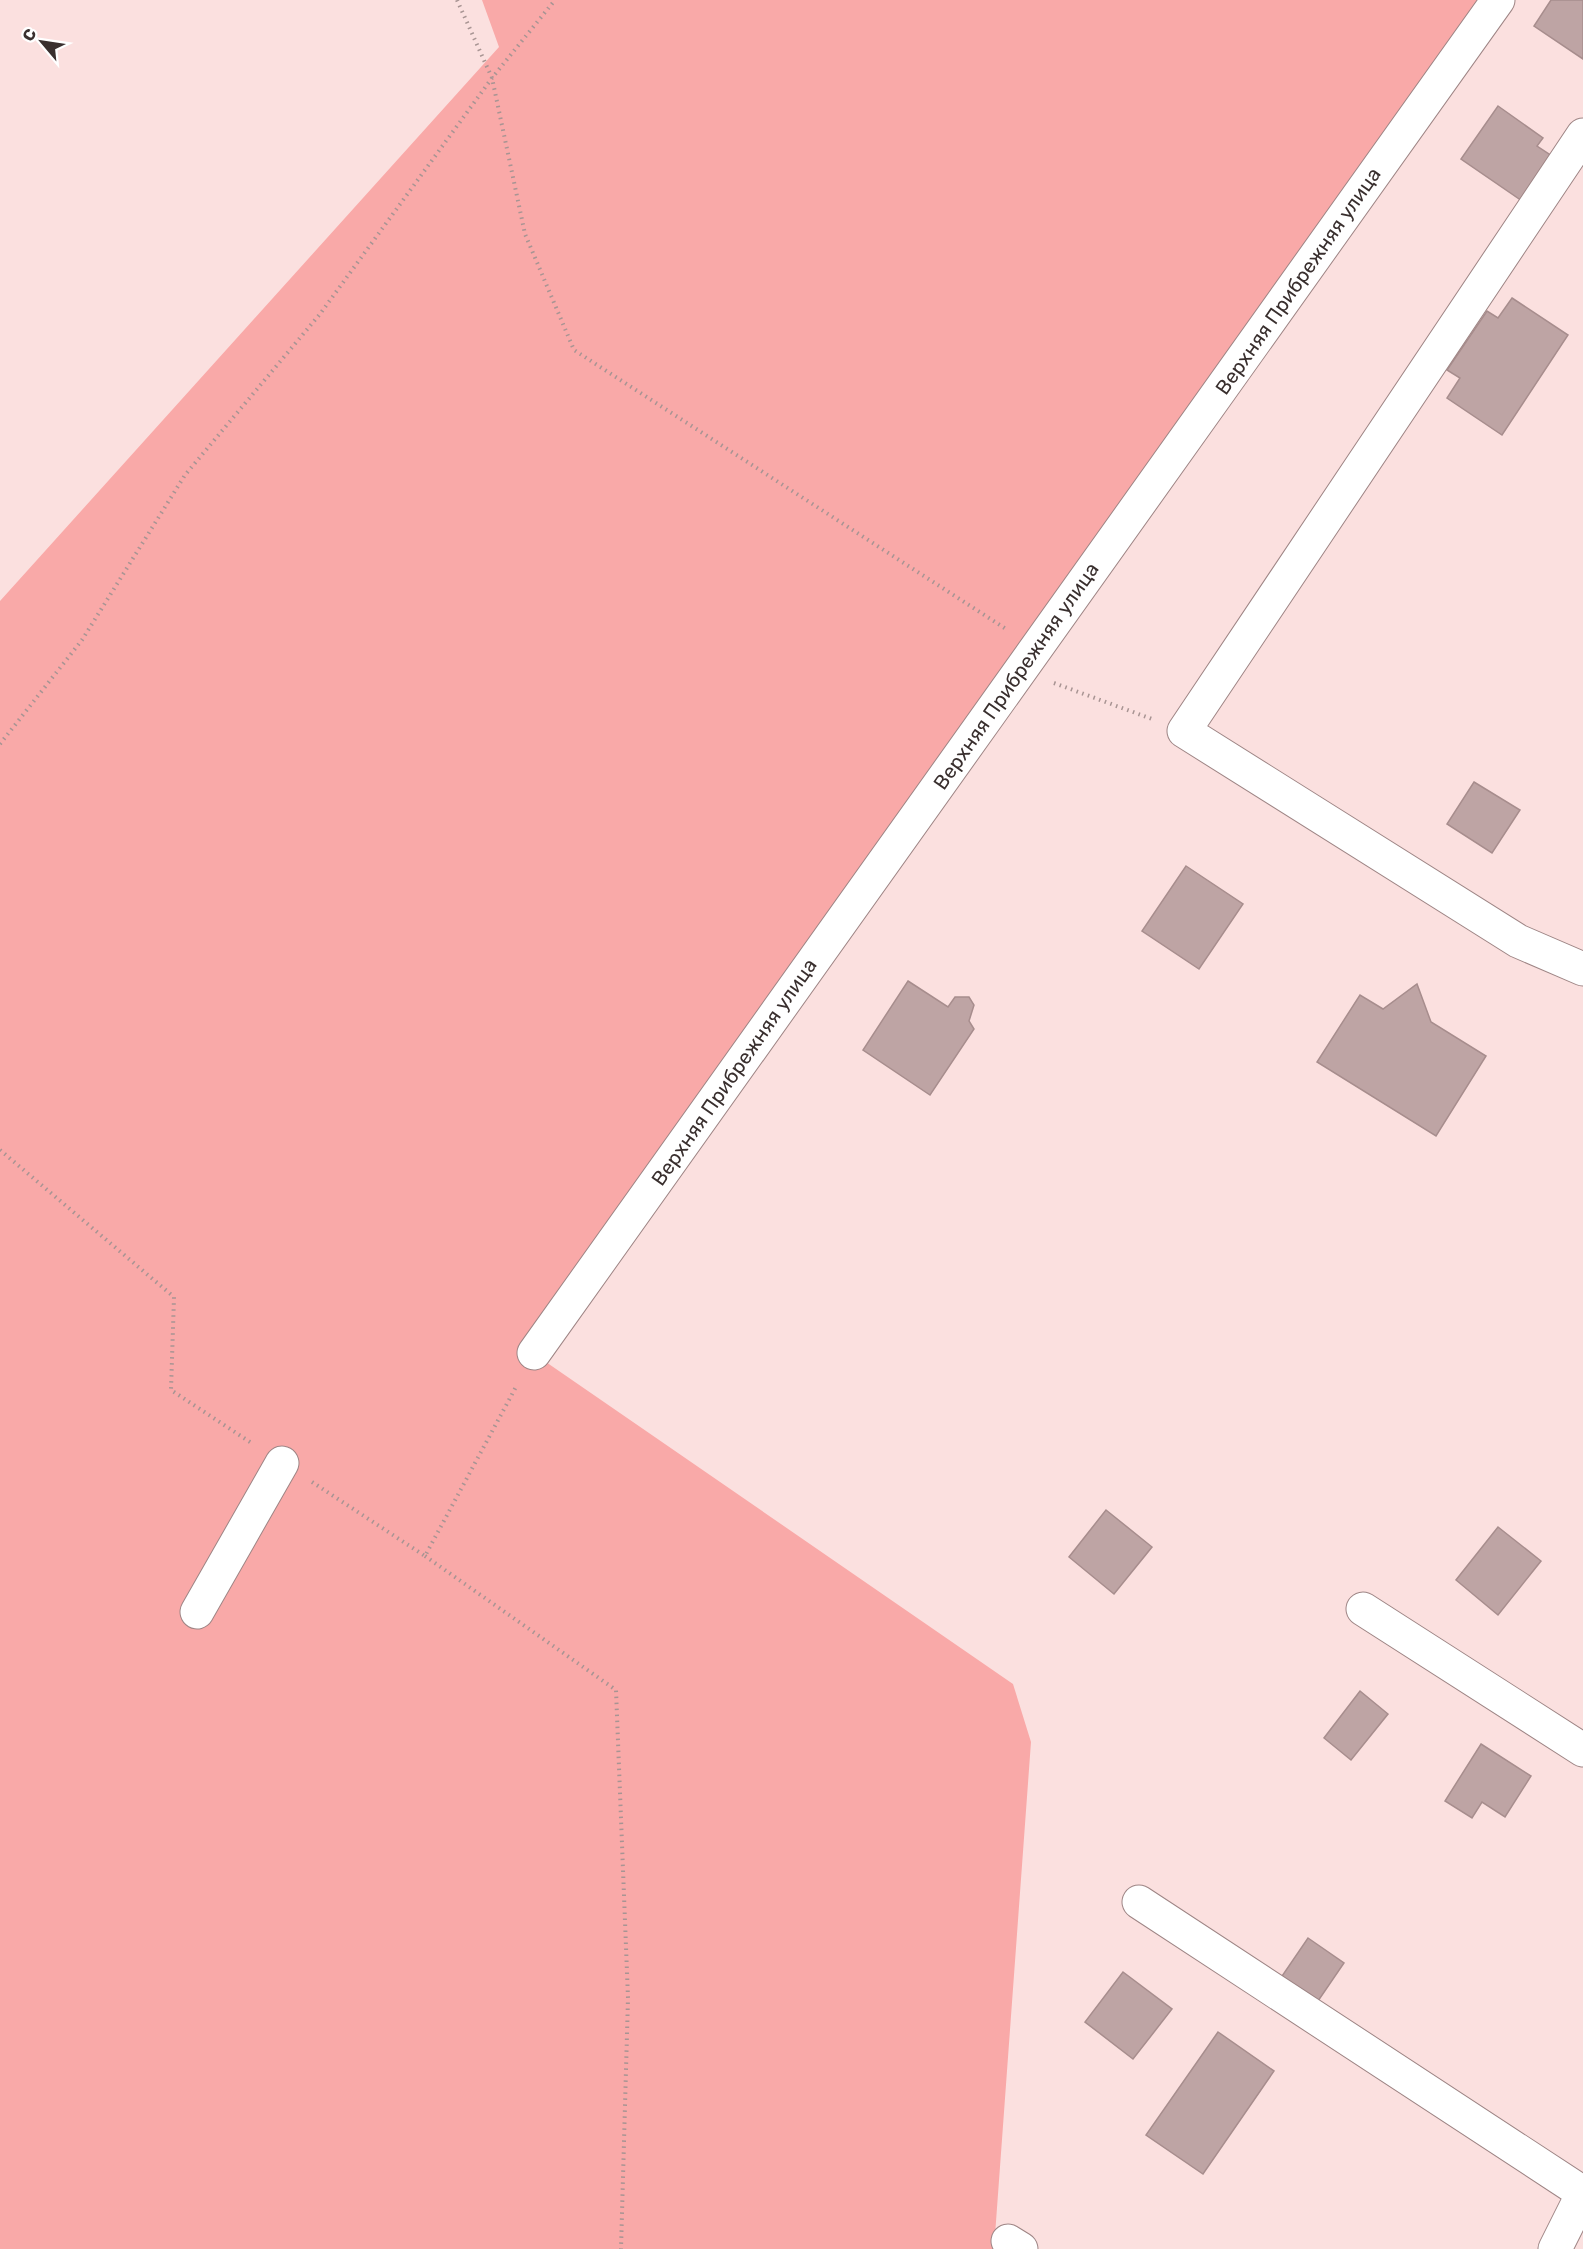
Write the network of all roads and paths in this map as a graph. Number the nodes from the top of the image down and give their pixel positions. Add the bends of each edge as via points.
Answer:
1 (457, 0) edge
2 (555, 0) edge
3 (1498, 0) edge
4 (492, 78) junction
5 (1583, 135) edge
6 (1028, 659) junction
7 (1184, 730) junction
8 (0, 744) edge
9 (1583, 969) edge
10 (0, 1150) edge
11 (534, 1353) joint
12 (282, 1463) junction
13 (425, 1556) junction
14 (1363, 1609) dead end
15 (197, 1612) dead end
16 (1583, 1750) edge
17 (1139, 1902) dead end
18 (1583, 2193) edge
19 (621, 2249) edge
20 (1555, 2249) edge

1 - 4 path
2 - 4 path
3 - 6 street, Верхняя Прибрежняя улица
4 - 6 path via 525,234 574,350
4 - 8 path via 320,314 185,475 82,640
5 - 7 street
6 - 7 path
6 - 11 street, Верхняя Прибрежняя улица
7 - 9 street via 1518,941
10 - 12 path via 174,1297 171,1390
11 - 13 path
12 - 13 path
12 - 15 street
13 - 19 path via 616,1690 628,1998
14 - 16 street
17 - 18 street
18 - 20 street

